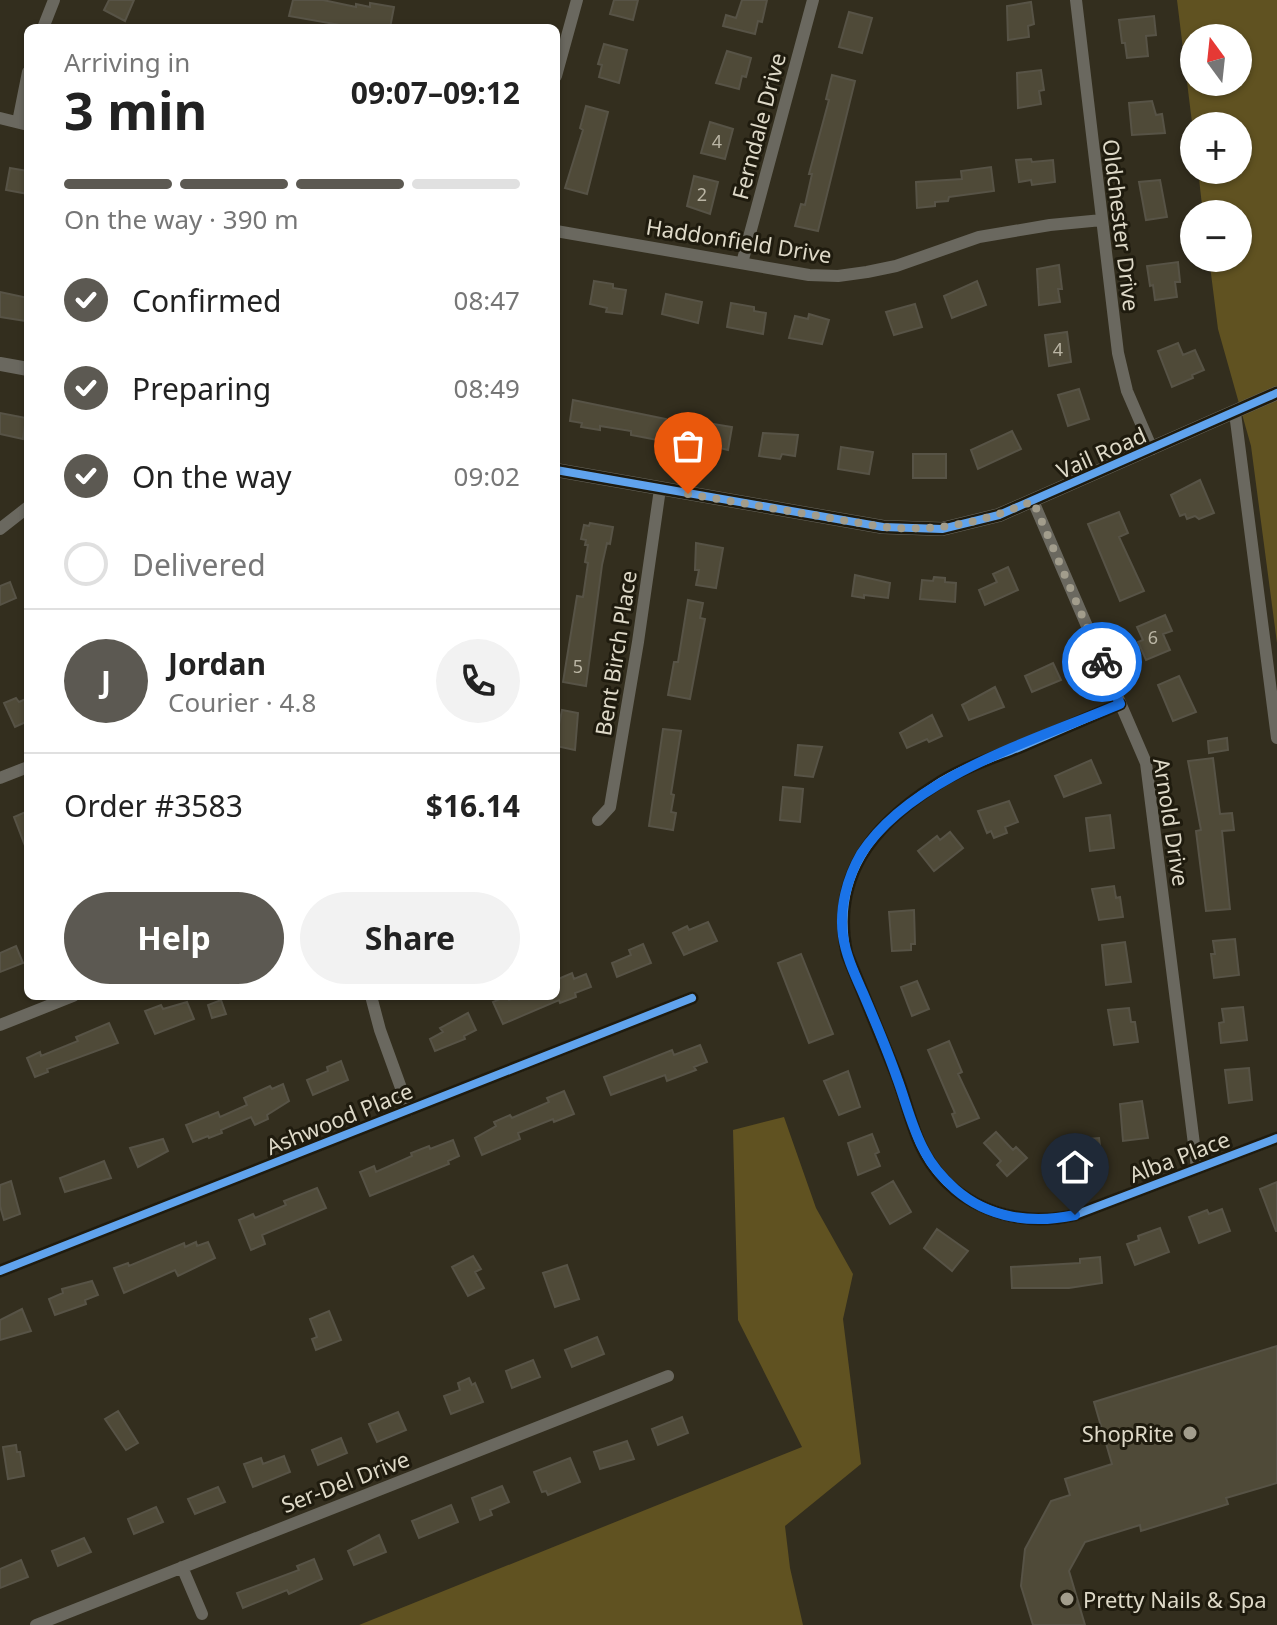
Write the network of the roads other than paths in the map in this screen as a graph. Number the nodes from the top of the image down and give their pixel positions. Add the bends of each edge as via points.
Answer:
1 (54, 0) edge
2 (560, 0) edge
3 (813, 0) edge
4 (1076, 0) edge
5 (576, 2) edge
6 (45, 24) edge
7 (560, 61) edge
8 (0, 118) edge
9 (23, 124) edge
10 (1102, 220) junction
11 (560, 232) edge
12 (742, 263) junction
13 (0, 364) edge
14 (24, 368) edge
15 (1277, 393) edge
16 (1235, 413) junction
17 (1152, 449) junction
18 (560, 471) edge
19 (660, 489) junction
20 (1033, 501) junction
21 (24, 510) edge
22 (0, 529) edge
23 (1120, 704) junction
24 (1277, 738) edge
25 (24, 769) edge
26 (0, 778) edge
27 (598, 820) dead end
28 (692, 998) dead end
29 (63, 1000) edge
30 (372, 1000) edge
31 (0, 1025) edge
32 (409, 1110) junction
33 (1277, 1138) edge
34 (1197, 1168) junction
35 (0, 1271) edge
36 (668, 1376) dead end
37 (182, 1567) junction
38 (202, 1614) dead end
39 (36, 1625) edge

1 - 6 street
2 - 5 street
3 - 12 street, Ferndale Drive
4 - 10 street, Oldchester Drive
5 - 7 street
8 - 9 street
10 - 12 street, Haddonfield Drive via 979,237 896,266 838,276
10 - 17 street, Oldchester Drive via 1120,364
11 - 12 street, Haddonfield Drive
13 - 14 street
15 - 16 street, Vail Road
16 - 17 street, Vail Road
16 - 24 street
17 - 20 street, Vail Road
18 - 19 street, Vail Road
19 - 20 street, Vail Road via 913,530 971,524
19 - 27 street, Bent Birch Place via 610,807
20 - 23 street, Arnold Drive
21 - 22 street
23 - 34 street, Arnold Drive via 1146,763 1151,792
23 - 34 street, Alba Place via 935,785 897,814 871,840 851,876 843,934 920,1143 939,1173 970,1200 1006,1216 1056,1219
25 - 26 street
28 - 32 street, Ashwood Place
29 - 31 street
30 - 32 street
32 - 35 street, Ashwood Place
33 - 34 street, Alba Place
36 - 37 street, Ser-Del Drive
37 - 38 street
37 - 39 street, Ser-Del Drive

